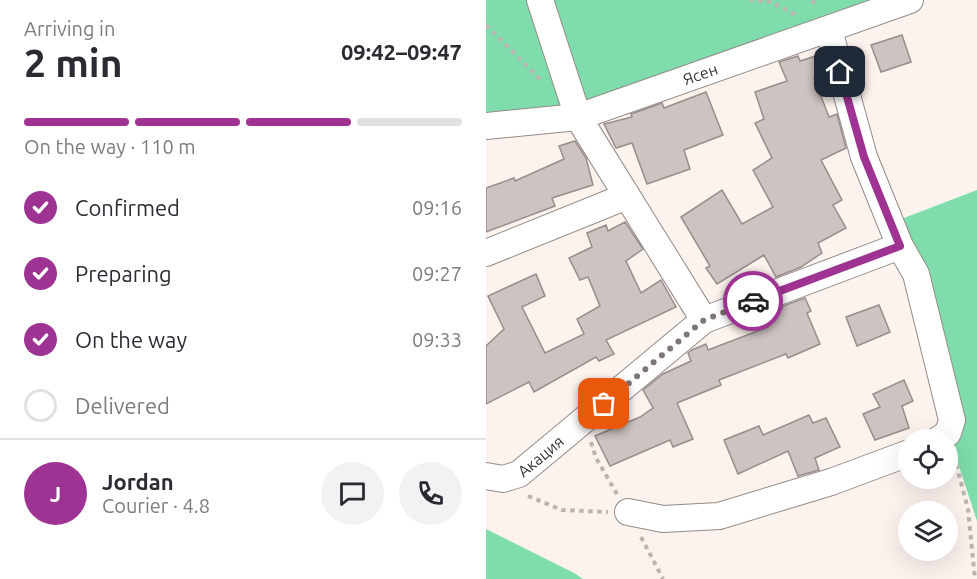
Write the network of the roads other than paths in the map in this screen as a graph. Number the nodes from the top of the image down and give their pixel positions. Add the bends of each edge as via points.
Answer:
1 (540, 0) edge
2 (910, 0) edge
3 (829, 30) junction
4 (578, 117) junction
5 (486, 126) edge
6 (627, 196) junction
7 (900, 246) junction
8 (486, 253) edge
9 (704, 320) junction
10 (946, 429) edge
11 (898, 457) edge
12 (486, 476) edge
13 (628, 512) road end

1 - 4 street
2 - 3 street, Ясен
3 - 4 street, Ясен
3 - 7 street via 864,157
4 - 5 street, Ясен
4 - 6 street
6 - 8 street
6 - 9 street
7 - 9 street, Акация
7 - 10 street via 923,296
9 - 12 street, Акация via 519,474 503,479
11 - 13 street via 719,516 663,519

